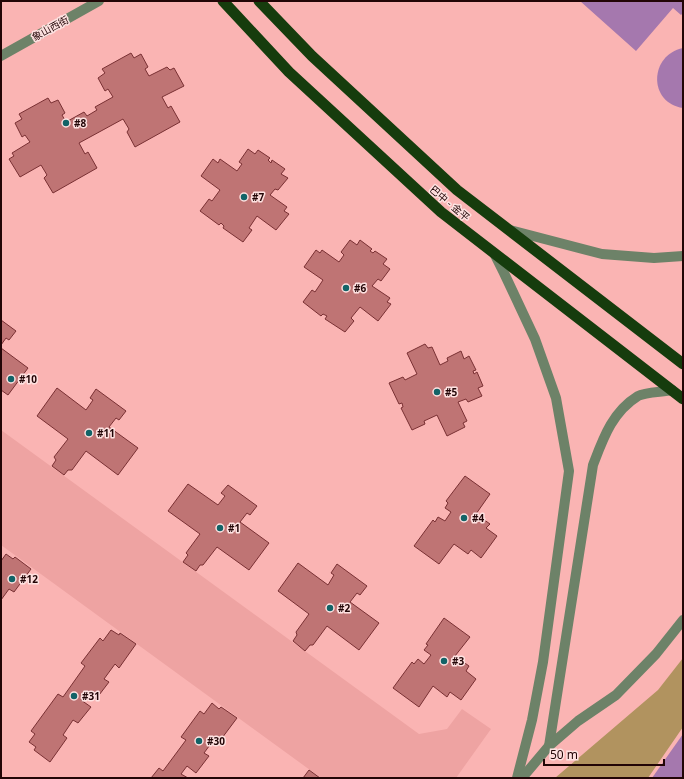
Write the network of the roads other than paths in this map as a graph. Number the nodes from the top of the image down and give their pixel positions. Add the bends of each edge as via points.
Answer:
1 (100, 1) edge
2 (223, 1) edge
3 (259, 1) edge
4 (1, 56) edge
5 (509, 230) junction
6 (494, 253) junction
7 (683, 256) edge
8 (683, 364) edge
9 (672, 390) junction
10 (683, 399) edge
11 (683, 620) edge
12 (549, 746) junction
13 (517, 778) edge
14 (522, 778) edge

1 - 4 street, 象山西街
2 - 6 highway, 巴中 - 金平 via 301,82 441,212
3 - 5 highway, 巴中 - 金平 via 312,56 457,190
5 - 7 street via 602,254 654,258
5 - 8 highway, 巴中 - 金平
6 - 9 highway, 巴中 - 金平
6 - 13 street via 534,339 556,398 569,471 543,662
9 - 10 highway, 巴中 - 金平
9 - 12 street via 639,395 620,411 606,431 593,465
11 - 12 street via 656,654 616,695 578,721
12 - 14 street

